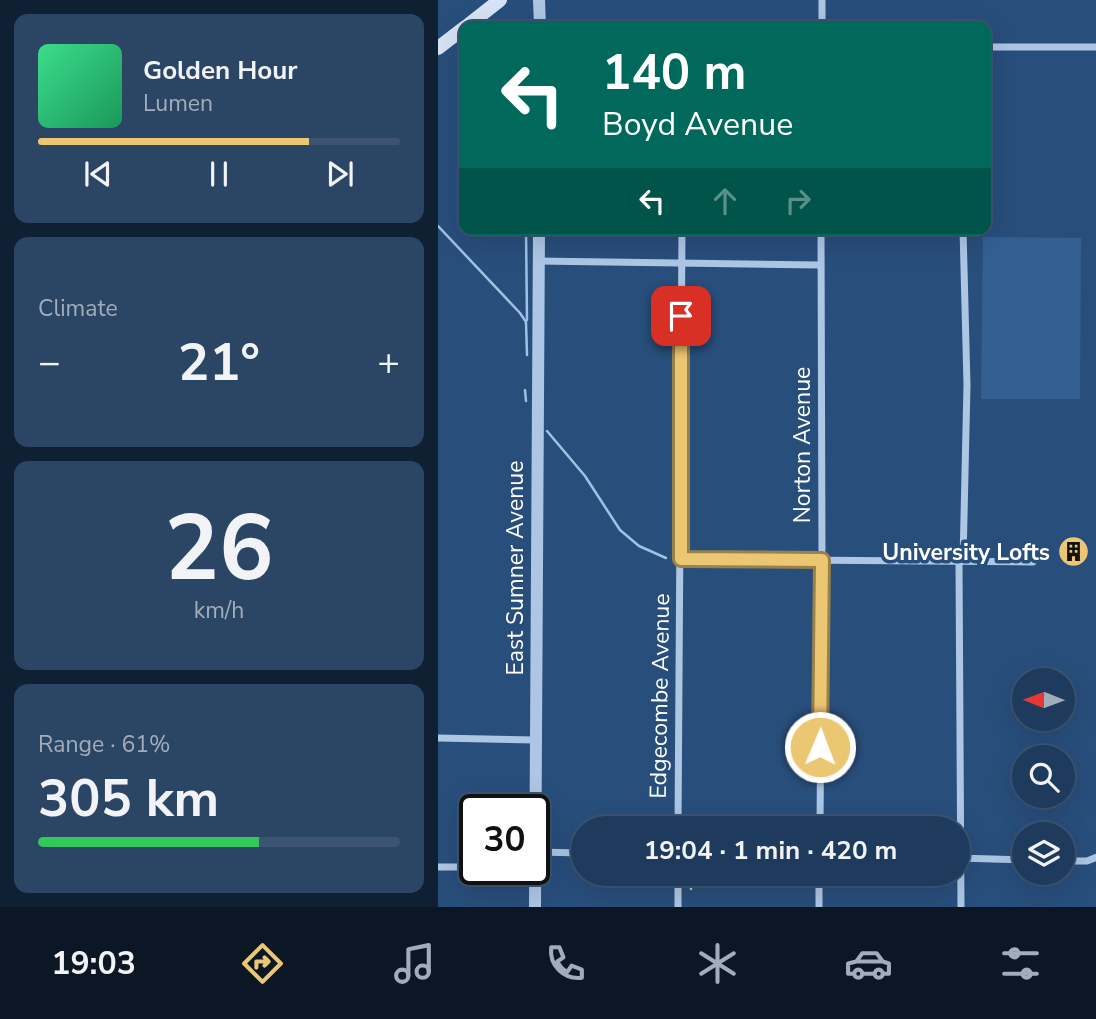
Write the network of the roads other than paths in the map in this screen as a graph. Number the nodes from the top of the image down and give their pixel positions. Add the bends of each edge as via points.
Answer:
1 (500, 0) edge
2 (540, 0) edge
3 (822, 0) edge
4 (473, 21) edge
5 (540, 21) edge
6 (822, 21) edge
7 (457, 39) edge
8 (991, 47) edge
9 (1097, 47) edge
10 (438, 48) edge
11 (539, 235) edge
12 (682, 235) edge
13 (821, 235) edge
14 (963, 235) edge
15 (538, 261) junction
16 (681, 262) junction
17 (820, 265) junction
18 (681, 559) junction
19 (822, 560) junction
20 (961, 561) junction
21 (1033, 562) dead end
22 (438, 738) edge
23 (536, 740) junction
24 (536, 794) edge
25 (678, 816) edge
26 (820, 816) edge
27 (960, 816) edge
28 (550, 852) edge
29 (571, 853) edge
30 (1097, 857) edge
31 (970, 858) edge
32 (1012, 860) edge
33 (1075, 861) edge
34 (438, 867) edge
35 (459, 867) edge
36 (535, 885) edge
37 (678, 886) edge
38 (819, 886) edge
39 (961, 886) edge
40 (535, 907) edge
41 (678, 907) edge
42 (819, 907) edge
43 (961, 907) edge

1 - 4 main road
2 - 5 street
3 - 6 street
7 - 10 main road
8 - 9 street
11 - 15 street, East Sumner Avenue
12 - 16 street, Edgecombe Avenue
13 - 17 street, Norton Avenue
14 - 20 street via 967,385
15 - 16 street
15 - 23 street, East Sumner Avenue
16 - 17 street
16 - 18 street, Edgecombe Avenue
17 - 19 street, Norton Avenue
18 - 19 street
18 - 25 street, Edgecombe Avenue
19 - 20 street
19 - 26 street, Norton Avenue
20 - 21 street
20 - 27 street
22 - 23 street
23 - 24 street, East Sumner Avenue
28 - 29 street
30 - 33 street
31 - 32 street
34 - 35 street
36 - 40 street, East Sumner Avenue
37 - 41 street
38 - 42 street
39 - 43 street

